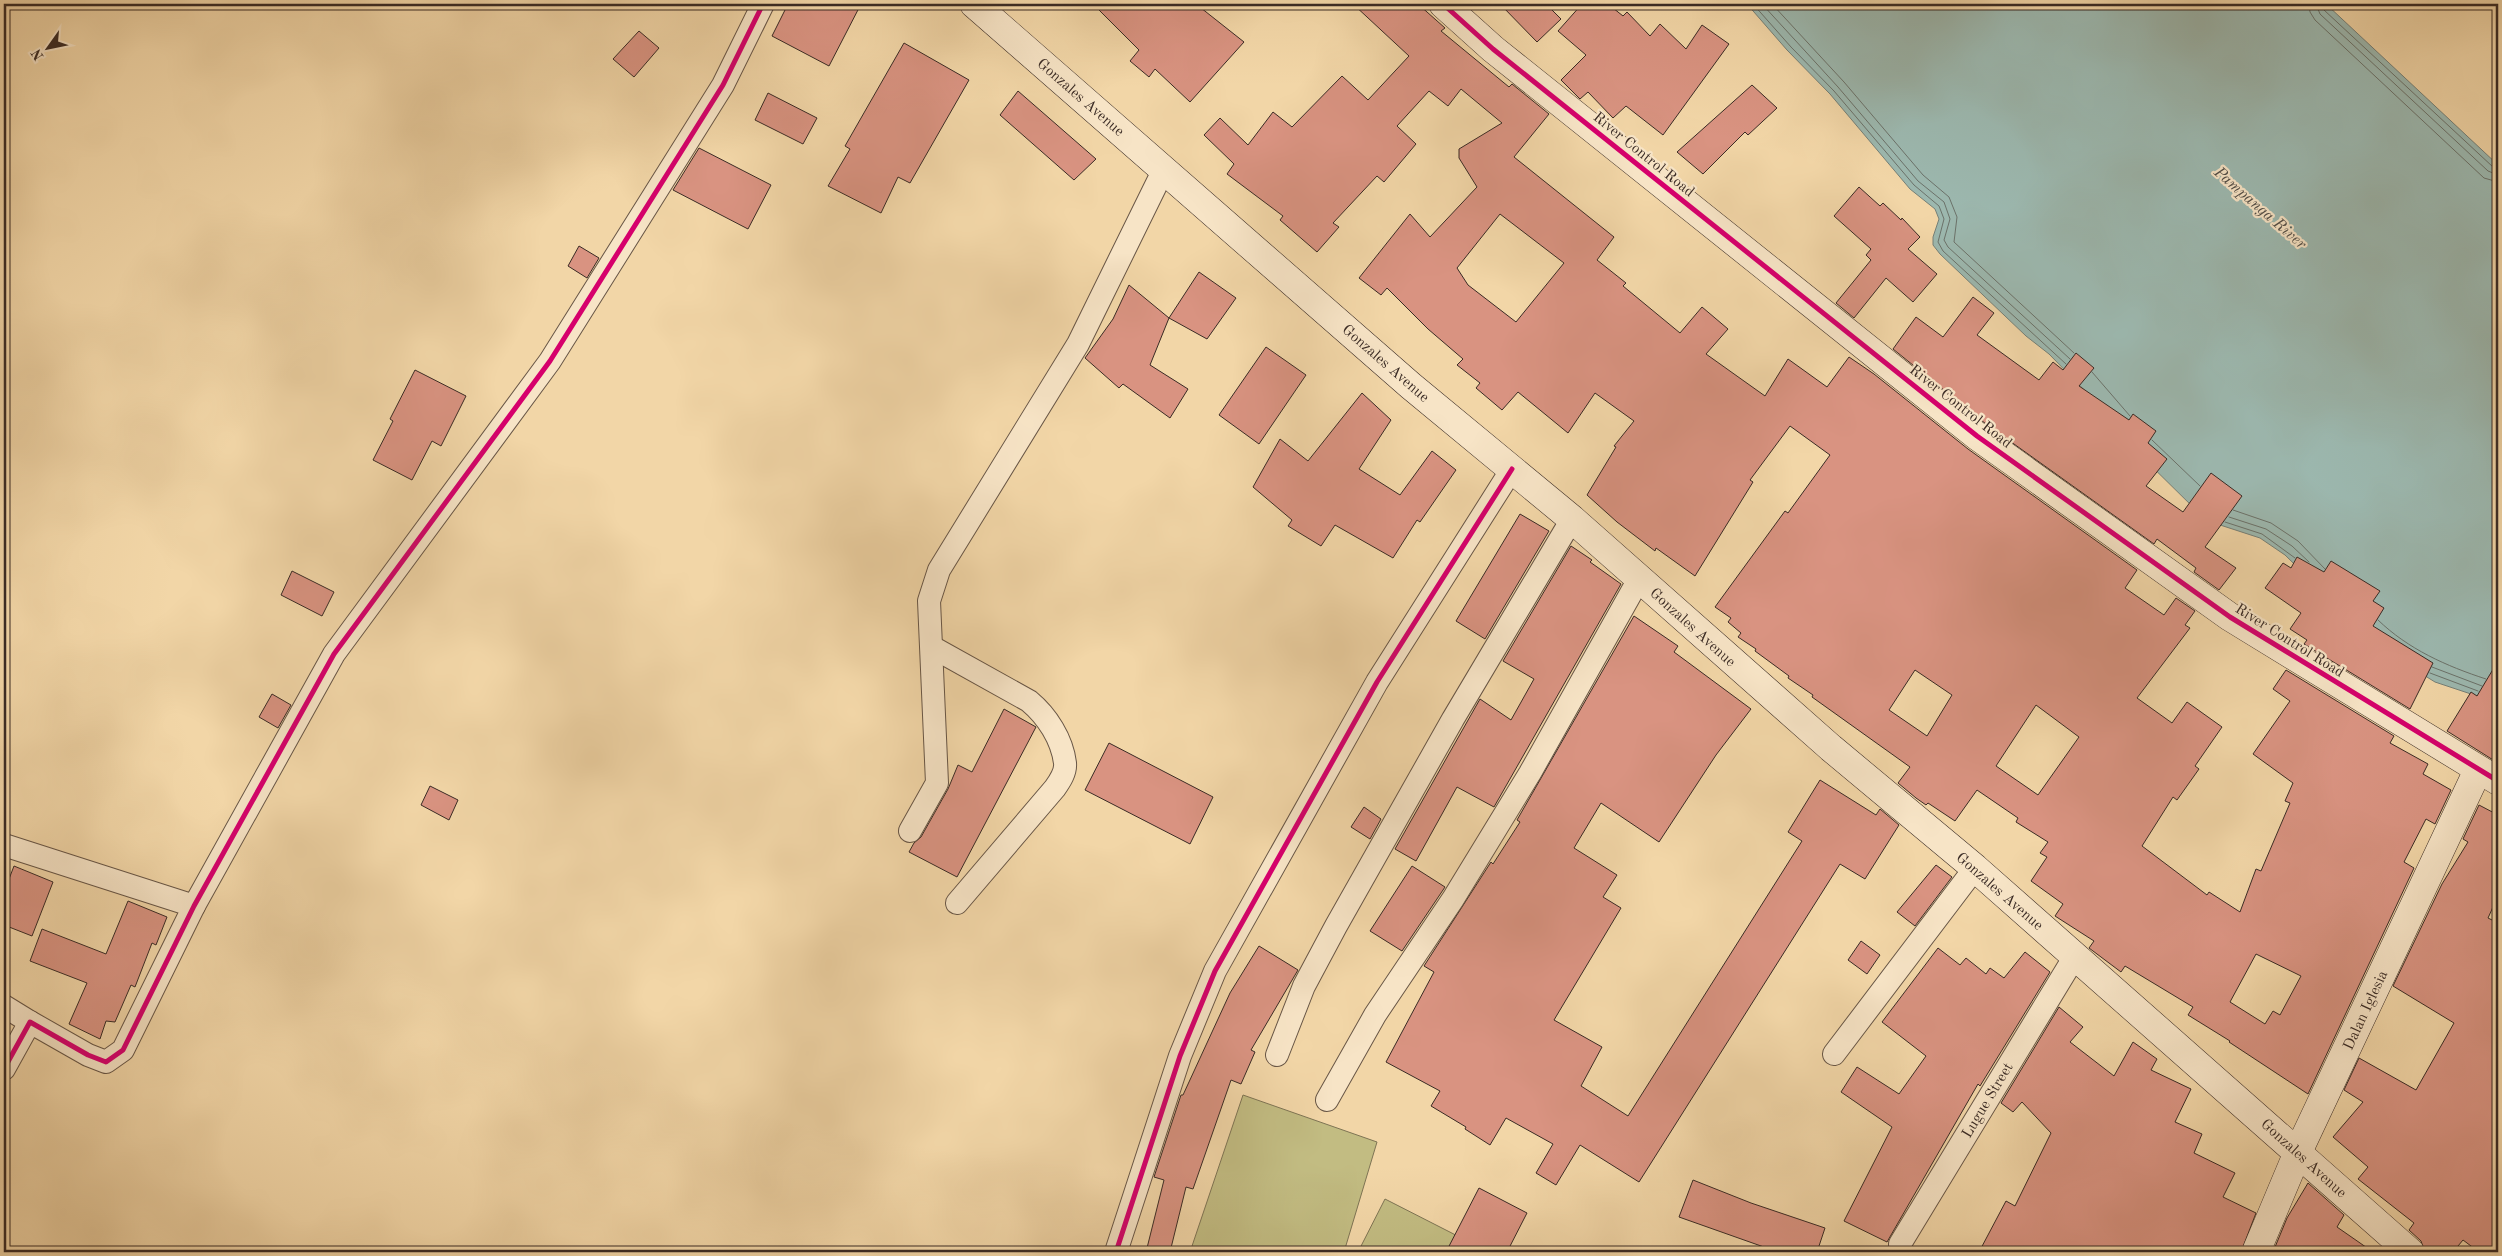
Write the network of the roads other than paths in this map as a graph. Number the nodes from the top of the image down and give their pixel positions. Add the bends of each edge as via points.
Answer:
1 (763, 4) edge
2 (974, 4) edge
3 (1443, 4) edge
4 (1164, 169) junction
5 (1512, 469) junction
6 (1572, 519) junction
7 (1639, 579) junction
8 (932, 647) junction
9 (2488, 776) edge
10 (910, 831) dead end
11 (4, 845) edge
12 (1975, 868) junction
13 (958, 903) dead end
14 (194, 906) junction
15 (2075, 956) junction
16 (4, 1006) edge
17 (30, 1022) junction
18 (1834, 1054) dead end
19 (1276, 1055) dead end
20 (4, 1069) edge
21 (1327, 1100) dead end
22 (2298, 1152) junction
23 (1900, 1244) dead end
24 (1116, 1252) edge
25 (2256, 1252) edge
26 (2410, 1252) edge

1 - 14 street via 723,85 550,361 334,654
2 - 4 main road, Gonzales Avenue
3 - 9 main road, River Control Road via 1493,49 1977,436 2230,617
4 - 5 main road, Gonzales Avenue via 1411,386
4 - 8 street via 1078,344 939,570 929,601
5 - 6 main road, Gonzales Avenue
5 - 24 street via 1377,682 1215,971 1180,1056
6 - 7 main road, Gonzales Avenue
6 - 19 street via 1336,926 1304,986
7 - 12 main road, Gonzales Avenue via 1831,748
7 - 21 street via 1530,773 1376,1015
8 - 10 street via 937,783
8 - 13 street via 1029,701 1042,712 1066,764 1055,788
9 - 22 main road, Dalan Iglesia
11 - 14 street
12 - 15 main road, Gonzales Avenue
12 - 18 street
14 - 17 street via 123,1050 106,1062
15 - 22 main road, Gonzales Avenue
15 - 23 street, Lugue Street
16 - 17 street
17 - 20 street
22 - 25 main road, Dalan Iglesia
22 - 26 main road, Gonzales Avenue

